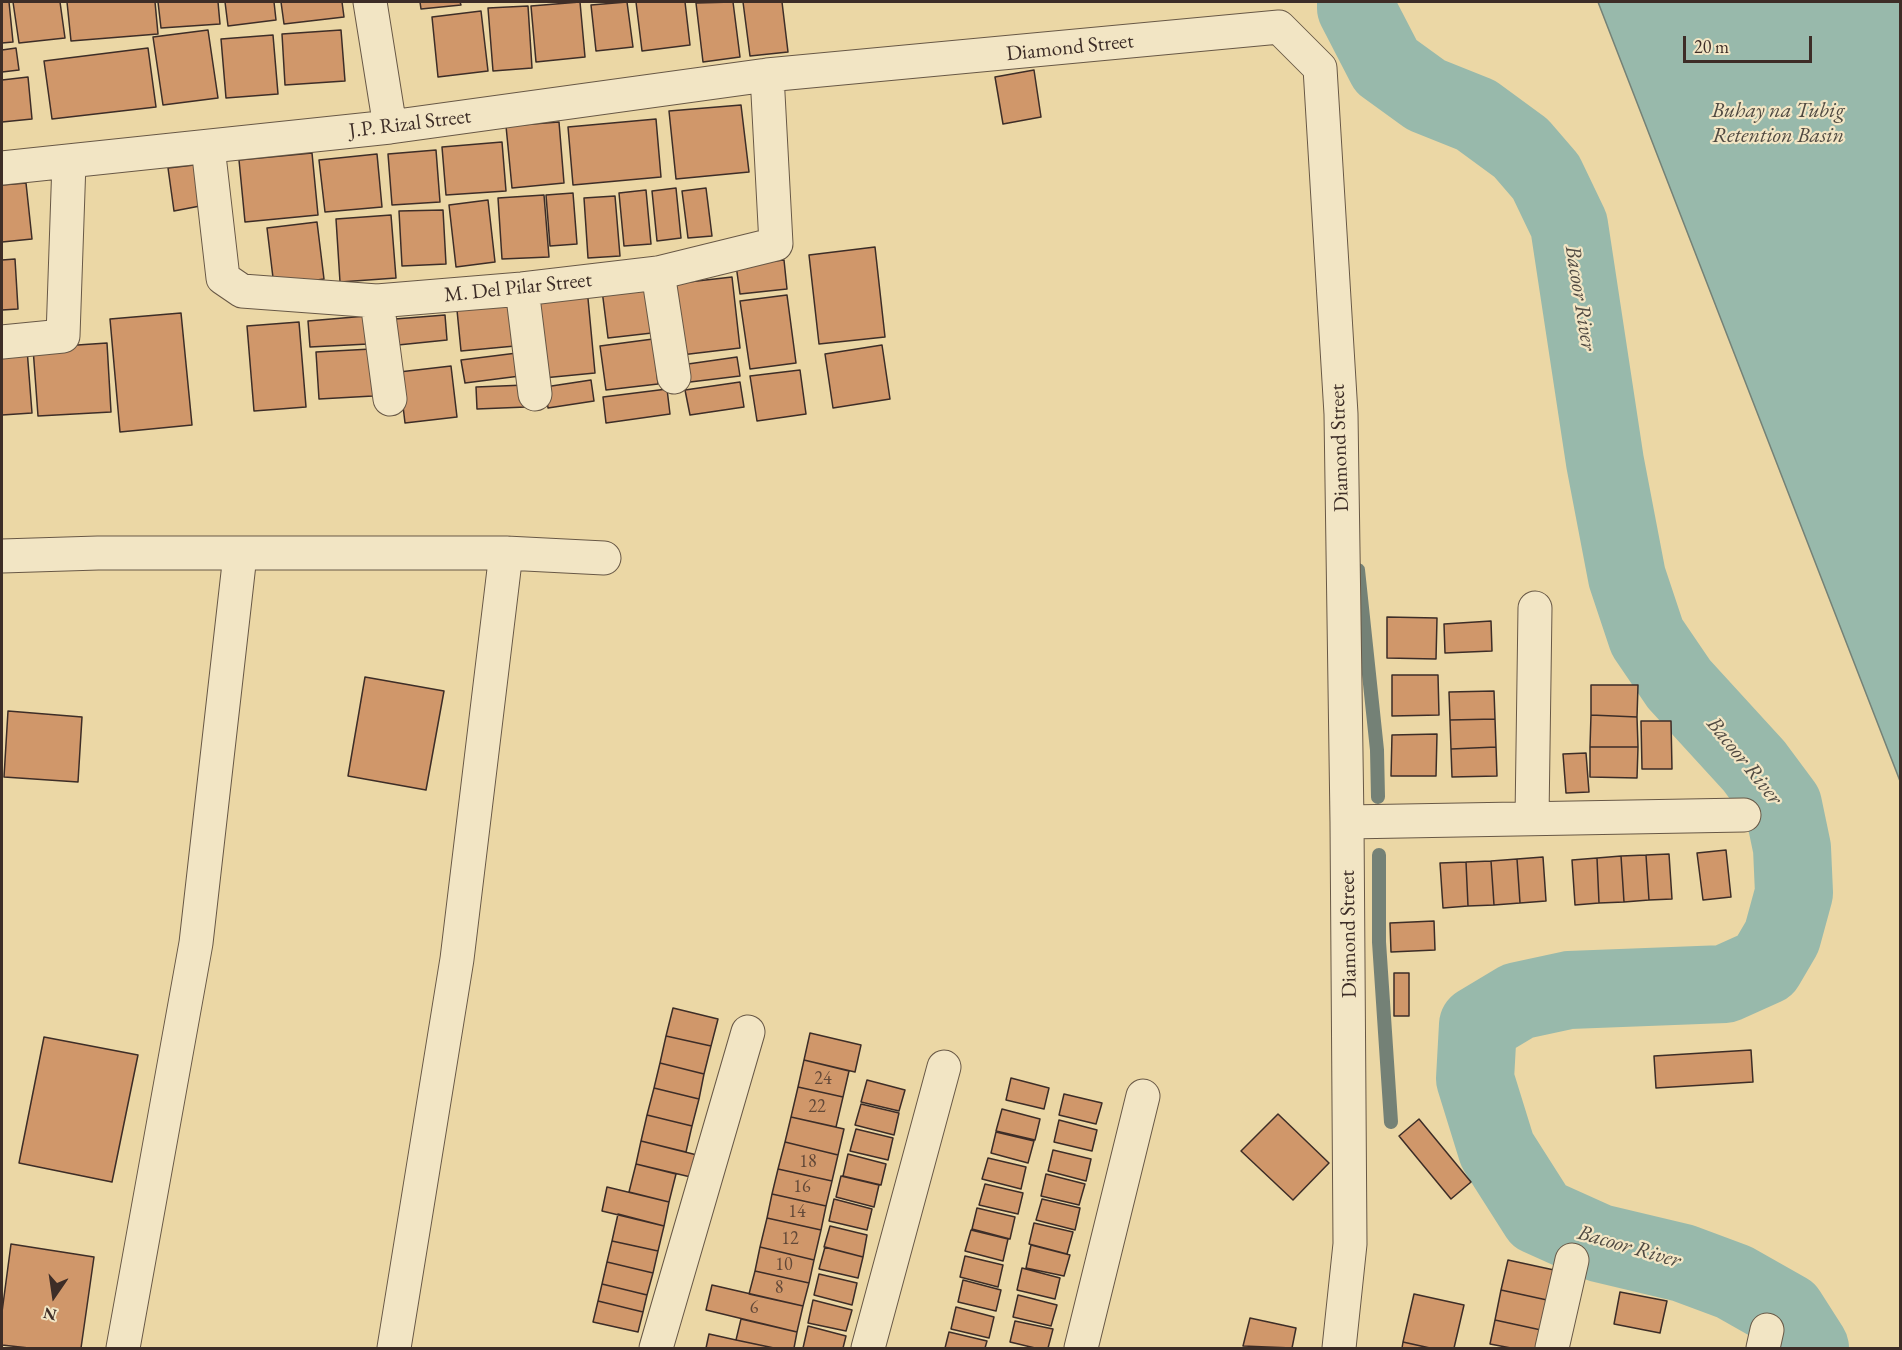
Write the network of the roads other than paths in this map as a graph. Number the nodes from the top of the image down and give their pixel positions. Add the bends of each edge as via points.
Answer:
1 (370, 2) edge
2 (817, 72) joint
3 (767, 75) junction
4 (390, 127) junction
5 (208, 147) junction
6 (69, 162) junction
7 (2, 168) edge
8 (658, 273) junction
9 (522, 290) junction
10 (377, 301) junction
11 (2, 342) edge
12 (674, 377) dead end
13 (535, 394) dead end
14 (390, 399) dead end
15 (506, 554) junction
16 (240, 555) junction
17 (2, 556) edge
18 (604, 558) dead end
19 (1535, 608) dead end
20 (1744, 815) dead end
21 (1532, 818) junction
22 (1347, 822) junction
23 (748, 1032) dead end
24 (944, 1066) dead end
25 (1143, 1096) dead end
26 (1572, 1260) dead end
27 (123, 1348) edge
28 (393, 1348) edge
29 (656, 1348) edge
30 (868, 1348) edge
31 (1081, 1348) edge
32 (1339, 1348) edge
33 (1552, 1348) edge

1 - 4 street
2 - 3 street, J.P. Rizal Street
2 - 22 street, Diamond Street via 1279,27 1320,68 1341,414
3 - 4 street, J.P. Rizal Street
3 - 8 street, M. Del Pilar Street via 776,244
4 - 5 street, J.P. Rizal Street
5 - 6 street, J.P. Rizal Street
5 - 10 street, M. Del Pilar Street via 223,278 242,291
6 - 7 street, J.P. Rizal Street
6 - 11 street via 63,336
8 - 9 street, M. Del Pilar Street
8 - 12 street
9 - 10 street, M. Del Pilar Street
9 - 13 street
10 - 14 street
15 - 16 street
15 - 18 street
15 - 28 street via 457,959
16 - 17 street
16 - 27 street via 195,944
19 - 21 street
20 - 21 street
21 - 22 street
22 - 32 street, Diamond Street via 1350,1244
23 - 29 street
24 - 30 street
25 - 31 street
26 - 33 street

